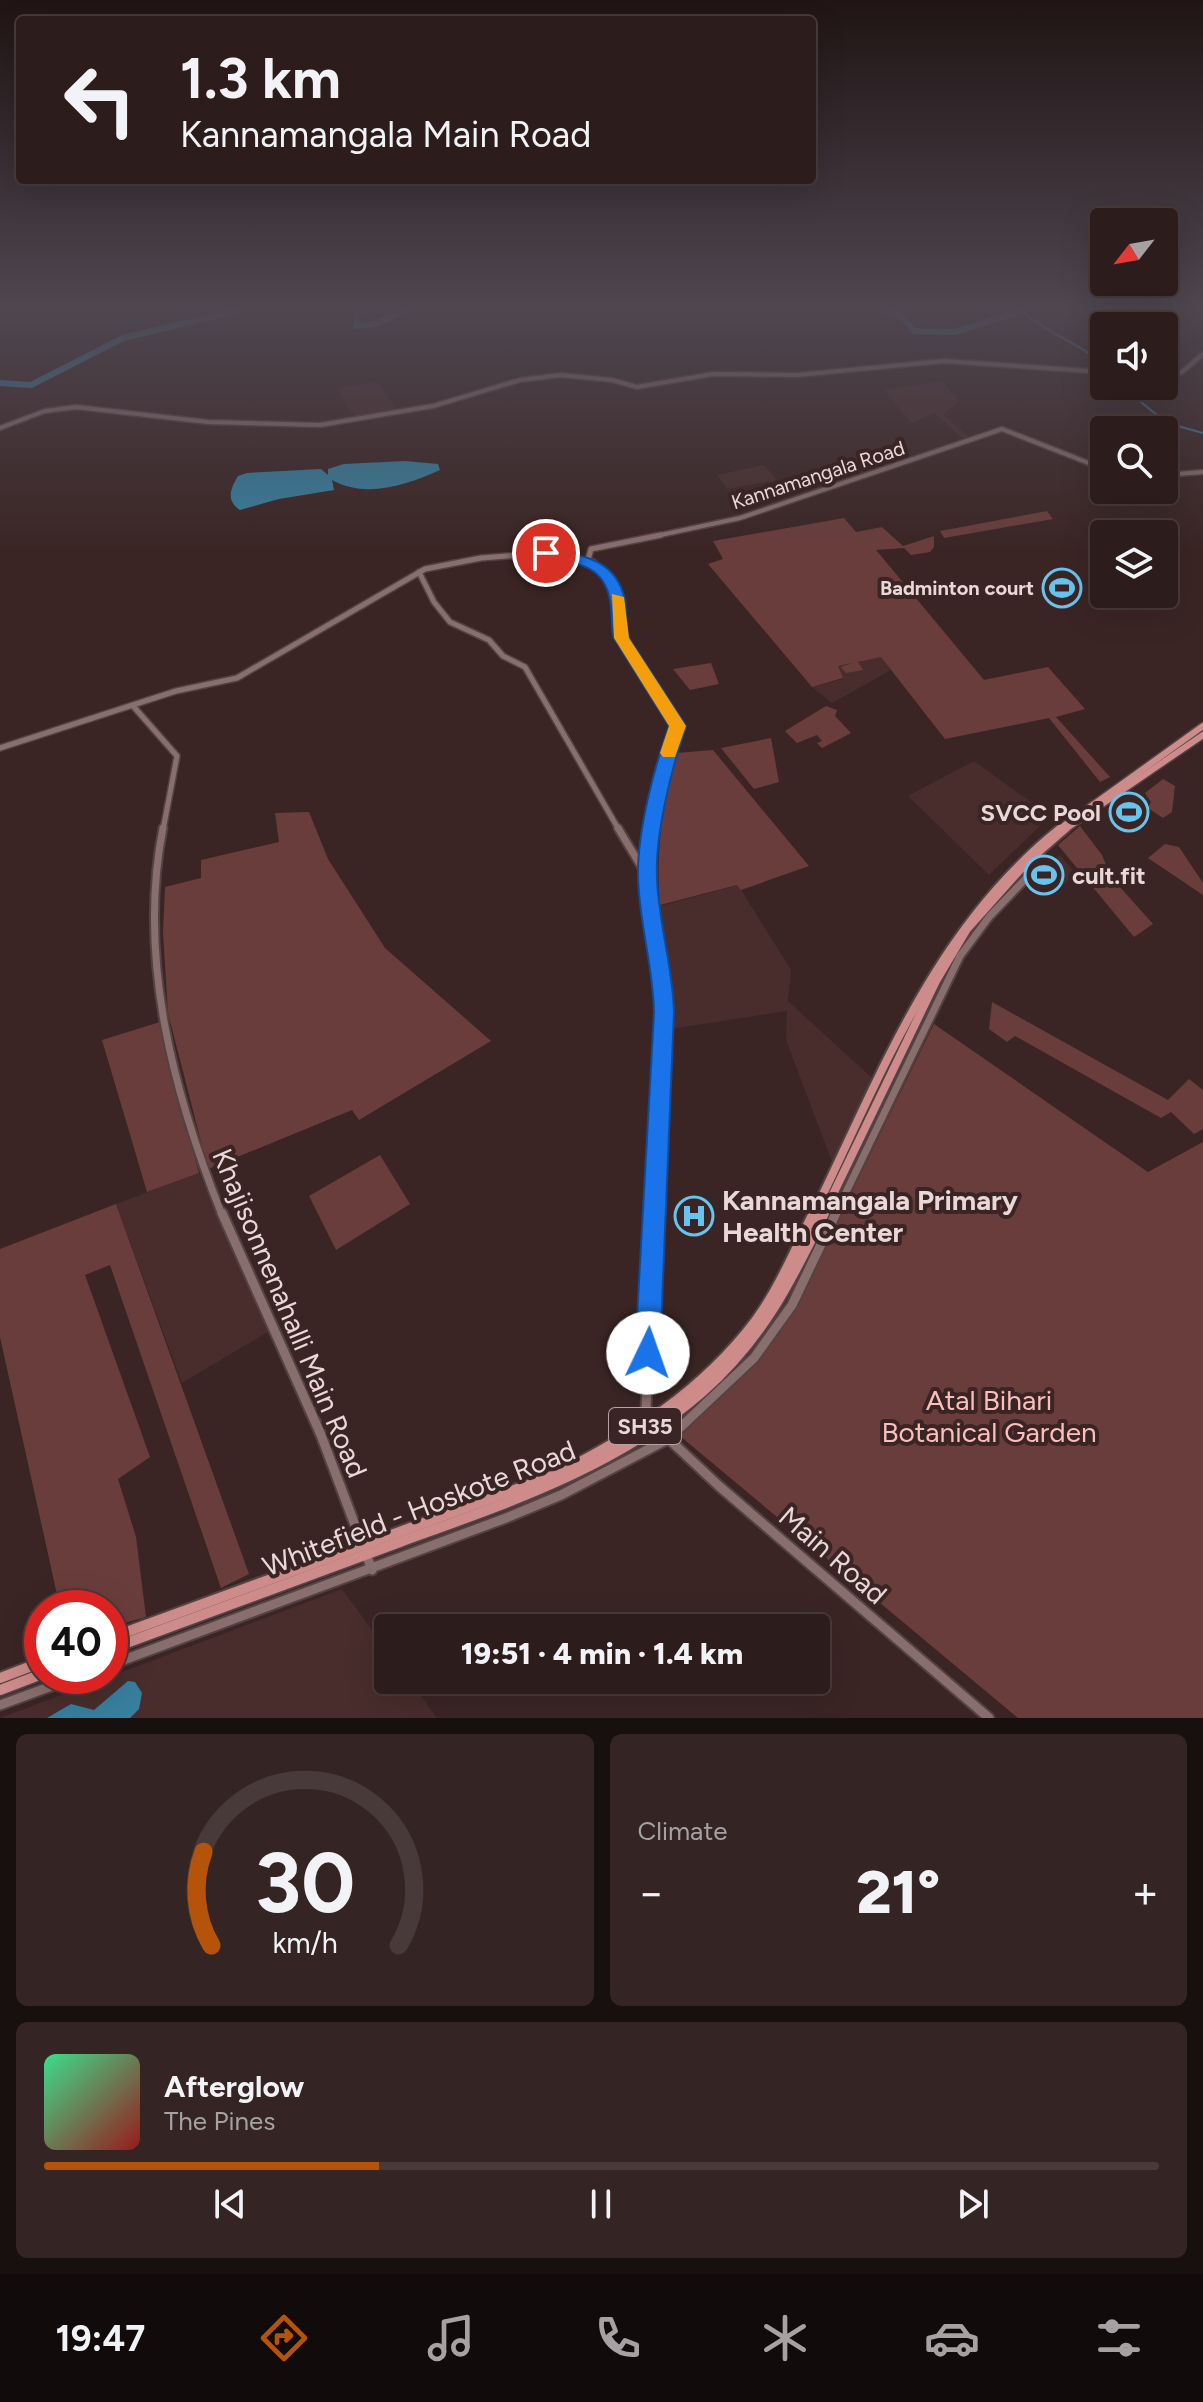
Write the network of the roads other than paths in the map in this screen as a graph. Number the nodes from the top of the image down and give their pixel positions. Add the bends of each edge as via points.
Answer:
1 (485, 391) edge
2 (0, 428) edge
3 (1090, 464) edge
4 (1203, 472) edge
5 (1178, 474) edge
6 (588, 560) junction
7 (419, 572) junction
8 (134, 707) junction
9 (1203, 726) edge
10 (1203, 735) edge
11 (0, 748) edge
12 (1114, 791) junction
13 (1027, 862) junction
14 (647, 876) junction
15 (654, 1425) junction
16 (668, 1439) junction
17 (366, 1551) junction
18 (372, 1570) junction
19 (128, 1632) edge
20 (128, 1642) edge
21 (128, 1658) edge
22 (24, 1669) edge
23 (0, 1678) edge
24 (24, 1681) edge
25 (0, 1690) edge
26 (30, 1694) edge
27 (0, 1705) edge
28 (989, 1718) edge

1 - 2 street via 444,404 329,424 208,422 76,407 45,411
3 - 6 street, Kannamangala Road via 1002,429 751,515 591,549
4 - 5 street
6 - 7 street via 546,553 512,555
6 - 14 street via 613,584 621,638 678,726 662,771
7 - 8 street via 248,673
7 - 14 street via 450,622 489,640 525,667
8 - 11 street
8 - 17 street, Khajisonnenahalli Main Road via 177,756 157,865 161,1002 191,1131 219,1217 297,1381
9 - 12 main road, Whitefield - Hoskote Road / SH35
10 - 12 main road, Whitefield - Hoskote Road / SH35
12 - 13 main road, Whitefield - Hoskote Road / SH35
12 - 15 main road, Whitefield - Hoskote Road / SH35 via 1024,856 947,943 775,1292 718,1365
13 - 15 main road, Whitefield - Hoskote Road / SH35 via 973,921 944,966 783,1298 725,1372
13 - 16 street via 1031,873 960,956 792,1305 754,1358
14 - 15 street via 664,1012 646,1385 646,1409
15 - 16 street, Main Road
15 - 17 main road, Whitefield - Hoskote Road / SH35 via 555,1475
16 - 18 street via 561,1495
16 - 28 street, Main Road
17 - 18 street, Khajisonnenahalli Main Road
17 - 19 main road, Whitefield - Hoskote Road / SH35
17 - 20 main road, Whitefield - Hoskote Road / SH35
18 - 21 street
22 - 23 main road
24 - 25 main road
26 - 27 street

